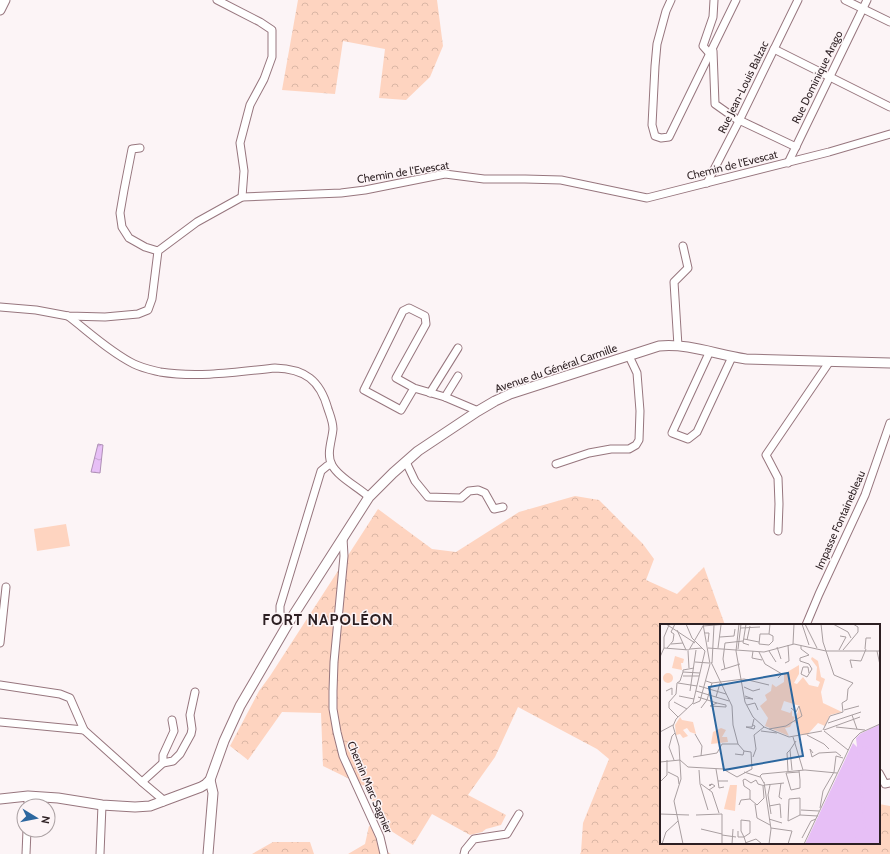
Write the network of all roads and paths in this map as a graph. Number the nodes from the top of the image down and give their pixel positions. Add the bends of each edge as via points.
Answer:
1 (5, 0) edge
2 (218, 0) edge
3 (671, 0) edge
4 (714, 0) edge
5 (736, 0) edge
6 (798, 0) edge
7 (845, 0) edge
8 (867, 0) edge
9 (862, 9) junction
10 (0, 10) edge
11 (890, 22) edge
12 (774, 48) junction
13 (711, 51) junction
14 (829, 77) junction
15 (890, 107) edge
16 (739, 121) junction
17 (890, 134) edge
18 (796, 147) junction
19 (140, 148) dead end
20 (788, 162) junction
21 (707, 183) junction
22 (242, 197) junction
23 (683, 246) dead end
24 (158, 251) junction
25 (0, 307) edge
26 (68, 316) junction
27 (678, 346) junction
28 (458, 348) dead end
29 (710, 351) junction
30 (629, 356) junction
31 (732, 357) junction
32 (830, 360) junction
33 (890, 363) edge
34 (458, 376) dead end
35 (414, 388) junction
36 (430, 393) junction
37 (445, 397) junction
38 (478, 411) junction
39 (890, 423) edge
40 (406, 462) junction
41 (331, 464) junction
42 (556, 464) dead end
43 (369, 497) junction
44 (503, 507) dead end
45 (778, 531) dead end
46 (343, 538) junction
47 (6, 587) dead end
48 (289, 622) junction
49 (806, 624) edge
50 (0, 643) edge
51 (0, 685) edge
52 (195, 692) dead end
53 (172, 720) dead end
54 (0, 722) edge
55 (84, 730) junction
56 (163, 763) junction
57 (880, 775) edge
58 (210, 780) junction
59 (142, 782) junction
60 (890, 783) edge
61 (28, 796) joint
62 (0, 799) edge
63 (163, 802) junction
64 (102, 805) junction
65 (519, 814) dead end
66 (27, 838) edge
67 (26, 854) edge
68 (100, 854) edge
69 (208, 854) edge
70 (384, 854) edge
71 (464, 854) edge

1 - 10 street
2 - 22 street via 272,30 272,57 250,105 240,143 244,171
3 - 13 street via 657,44 652,125 655,136 669,137
4 - 13 street via 713,17 703,46
5 - 13 street
6 - 12 street, Rue Jean-Louis Balzac
7 - 9 street
8 - 9 street, Rue Dominique Arago
9 - 11 street
9 - 14 street, Rue Dominique Arago
12 - 14 street
12 - 16 street, Rue Jean-Louis Balzac
13 - 16 street via 715,104
14 - 15 street
14 - 18 street, Rue Dominique Arago
16 - 18 street
16 - 21 street, Rue Jean-Louis Balzac
17 - 20 street, Chemin de l'Evescat
18 - 20 street, Rue Dominique Arago
19 - 24 street via 132,149 120,213 122,227 129,238
20 - 21 street, Chemin de l'Evescat
21 - 22 street, Chemin de l'Evescat via 647,198 561,180 484,179 445,174 340,193
22 - 24 street, Chemin de l'Evescat via 197,222
23 - 27 street via 688,268 674,282
24 - 26 street via 152,299 148,310 138,314 105,317
25 - 26 street
26 - 41 street via 135,365 153,370 191,375 275,368 305,374 321,390 332,420 329,455
27 - 29 street, Avenue du Général Carmille
27 - 30 street, Avenue du Général Carmille via 659,346
28 - 36 street
29 - 31 street, Avenue du Général Carmille
29 - 31 street via 672,433 688,439 697,432
30 - 38 street, Avenue du Général Carmille via 510,394
30 - 42 street via 637,372 640,411 639,440 636,445 629,449 589,453
31 - 32 street, Avenue du Général Carmille
32 - 33 street, Avenue du Général Carmille
32 - 45 street via 766,455 778,478
34 - 37 street
35 - 35 street via 396,378 426,324 425,316 409,308 403,311 364,390 400,410
35 - 36 street
36 - 37 street
37 - 38 street
38 - 40 street, Avenue du Général Carmille via 418,451
39 - 49 street, Impasse Fontainebleau via 865,495
40 - 43 street, Avenue du Général Carmille
40 - 44 street via 415,481 428,497 461,498 470,491 478,490 485,493 494,509
41 - 43 street via 336,472
41 - 48 street via 321,471 280,606 280,614
43 - 46 street, Avenue du Général Carmille
46 - 48 street, Avenue du Général Carmille
46 - 70 street, Chemin Marc Sagnier via 344,556 336,634 333,709 343,756 380,837
47 - 50 street
48 - 58 street, Avenue du Général Carmille via 240,706
51 - 55 street via 60,694 70,698
52 - 56 street via 190,715 191,734 180,754 173,761
53 - 56 street via 174,731 163,755
54 - 55 street
55 - 59 street
56 - 59 street
57 - 60 street via 885,784
58 - 63 street via 201,787
58 - 69 street via 213,793
59 - 63 street
61 - 62 street
61 - 64 street
63 - 64 street via 135,807
64 - 68 street
65 - 71 street via 507,834 474,839
66 - 67 street

